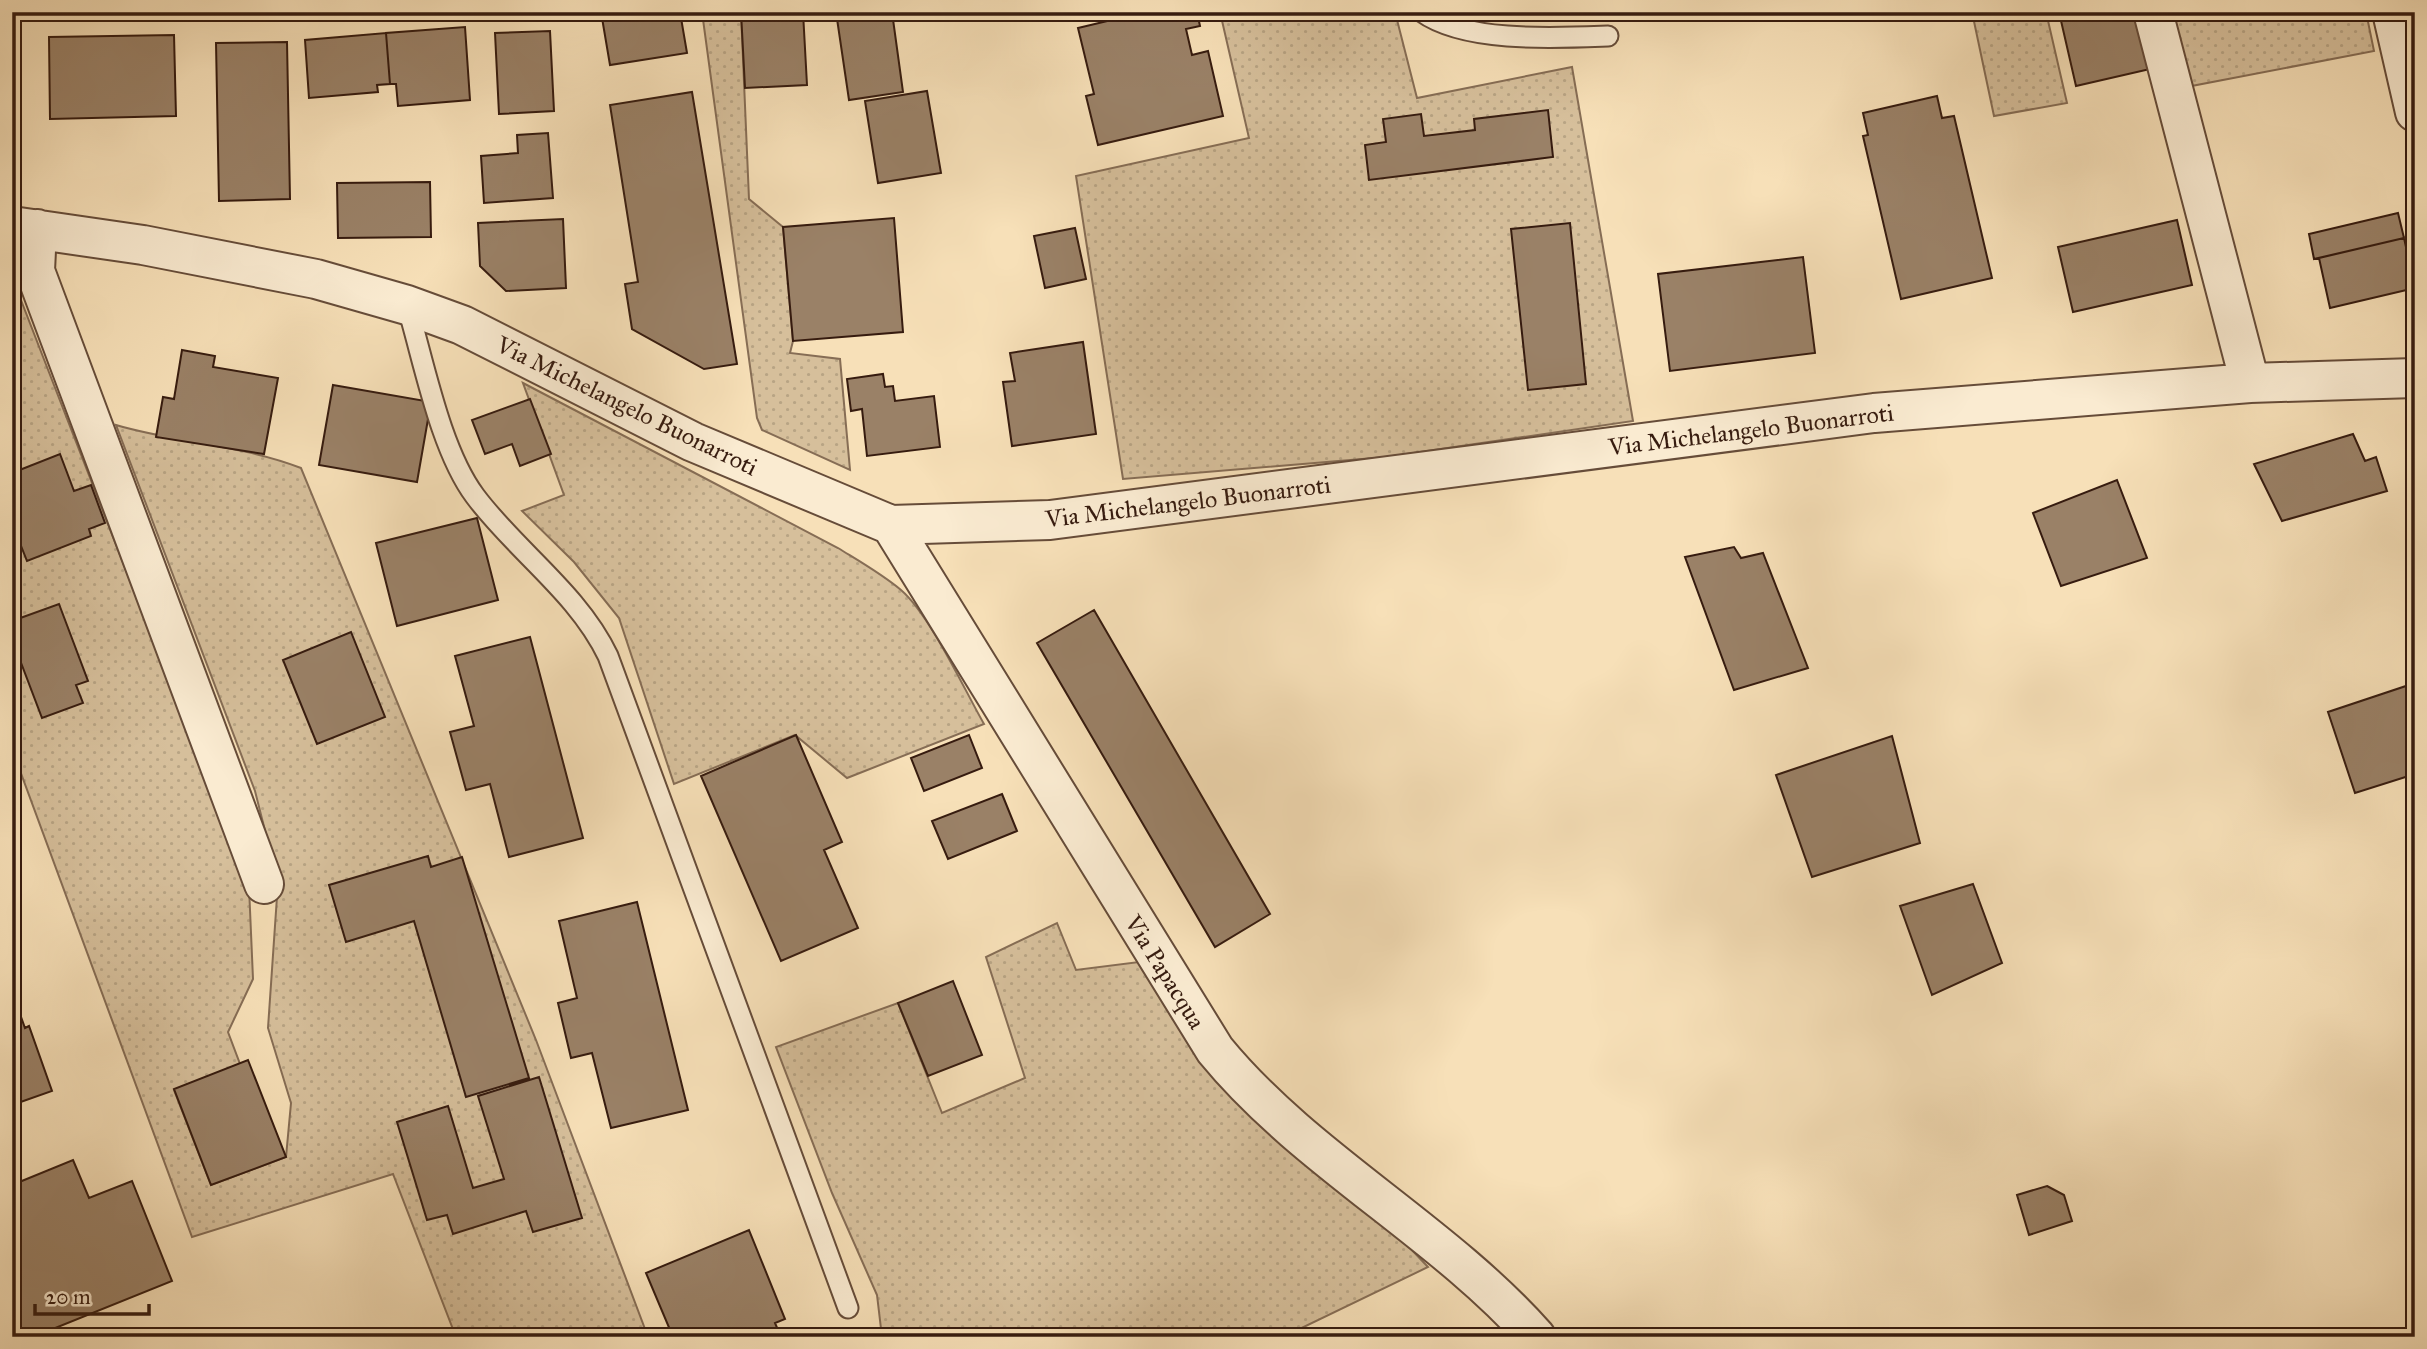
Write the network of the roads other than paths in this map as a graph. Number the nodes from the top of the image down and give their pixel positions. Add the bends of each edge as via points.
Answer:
1 (1422, 12) edge
2 (2154, 12) edge
3 (2392, 12) edge
4 (1608, 36) dead end
5 (2415, 112) edge
6 (25, 228) edge
7 (407, 304) junction
8 (2415, 378) edge
9 (2250, 383) junction
10 (891, 525) junction
11 (264, 884) dead end
12 (848, 1308) dead end
13 (1536, 1337) edge

1 - 4 lane via 1446,26 1465,30
2 - 9 street
3 - 5 street
6 - 7 street, Via Michelangelo Buonarroti via 143,245 316,279
6 - 11 street via 35,271
7 - 10 street, Via Michelangelo Buonarroti via 462,325 693,442
7 - 12 lane via 461,476 592,626 608,656
8 - 9 street, Via Michelangelo Buonarroti
9 - 10 street, Via Michelangelo Buonarroti via 1874,413 1050,520
10 - 13 street, Via Papacqua via 1215,1050 1246,1086 1481,1281

